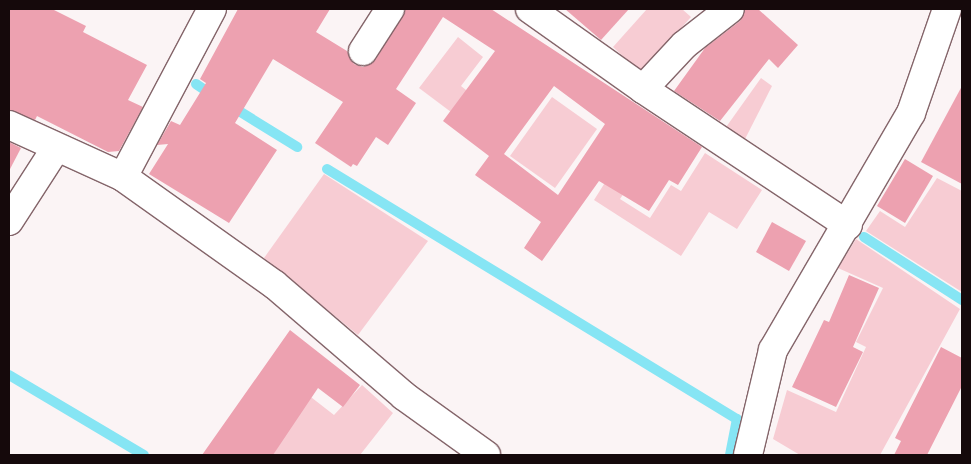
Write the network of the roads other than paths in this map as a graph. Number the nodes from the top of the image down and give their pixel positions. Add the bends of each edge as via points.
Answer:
1 (212, 9) edge
2 (390, 9) edge
3 (530, 9) edge
4 (730, 9) edge
5 (947, 9) edge
6 (363, 51) dead end
7 (643, 90) junction
8 (9, 125) edge
9 (56, 148) junction
10 (123, 177) junction
11 (9, 221) edge
12 (848, 225) junction
13 (486, 455) edge
14 (748, 455) edge

1 - 10 street
2 - 6 street
3 - 7 street
4 - 7 street via 684,45
5 - 12 street via 912,112
7 - 12 street
8 - 9 street
9 - 10 street
9 - 11 street
10 - 13 street via 275,286 404,396
12 - 14 street via 809,283 773,350

